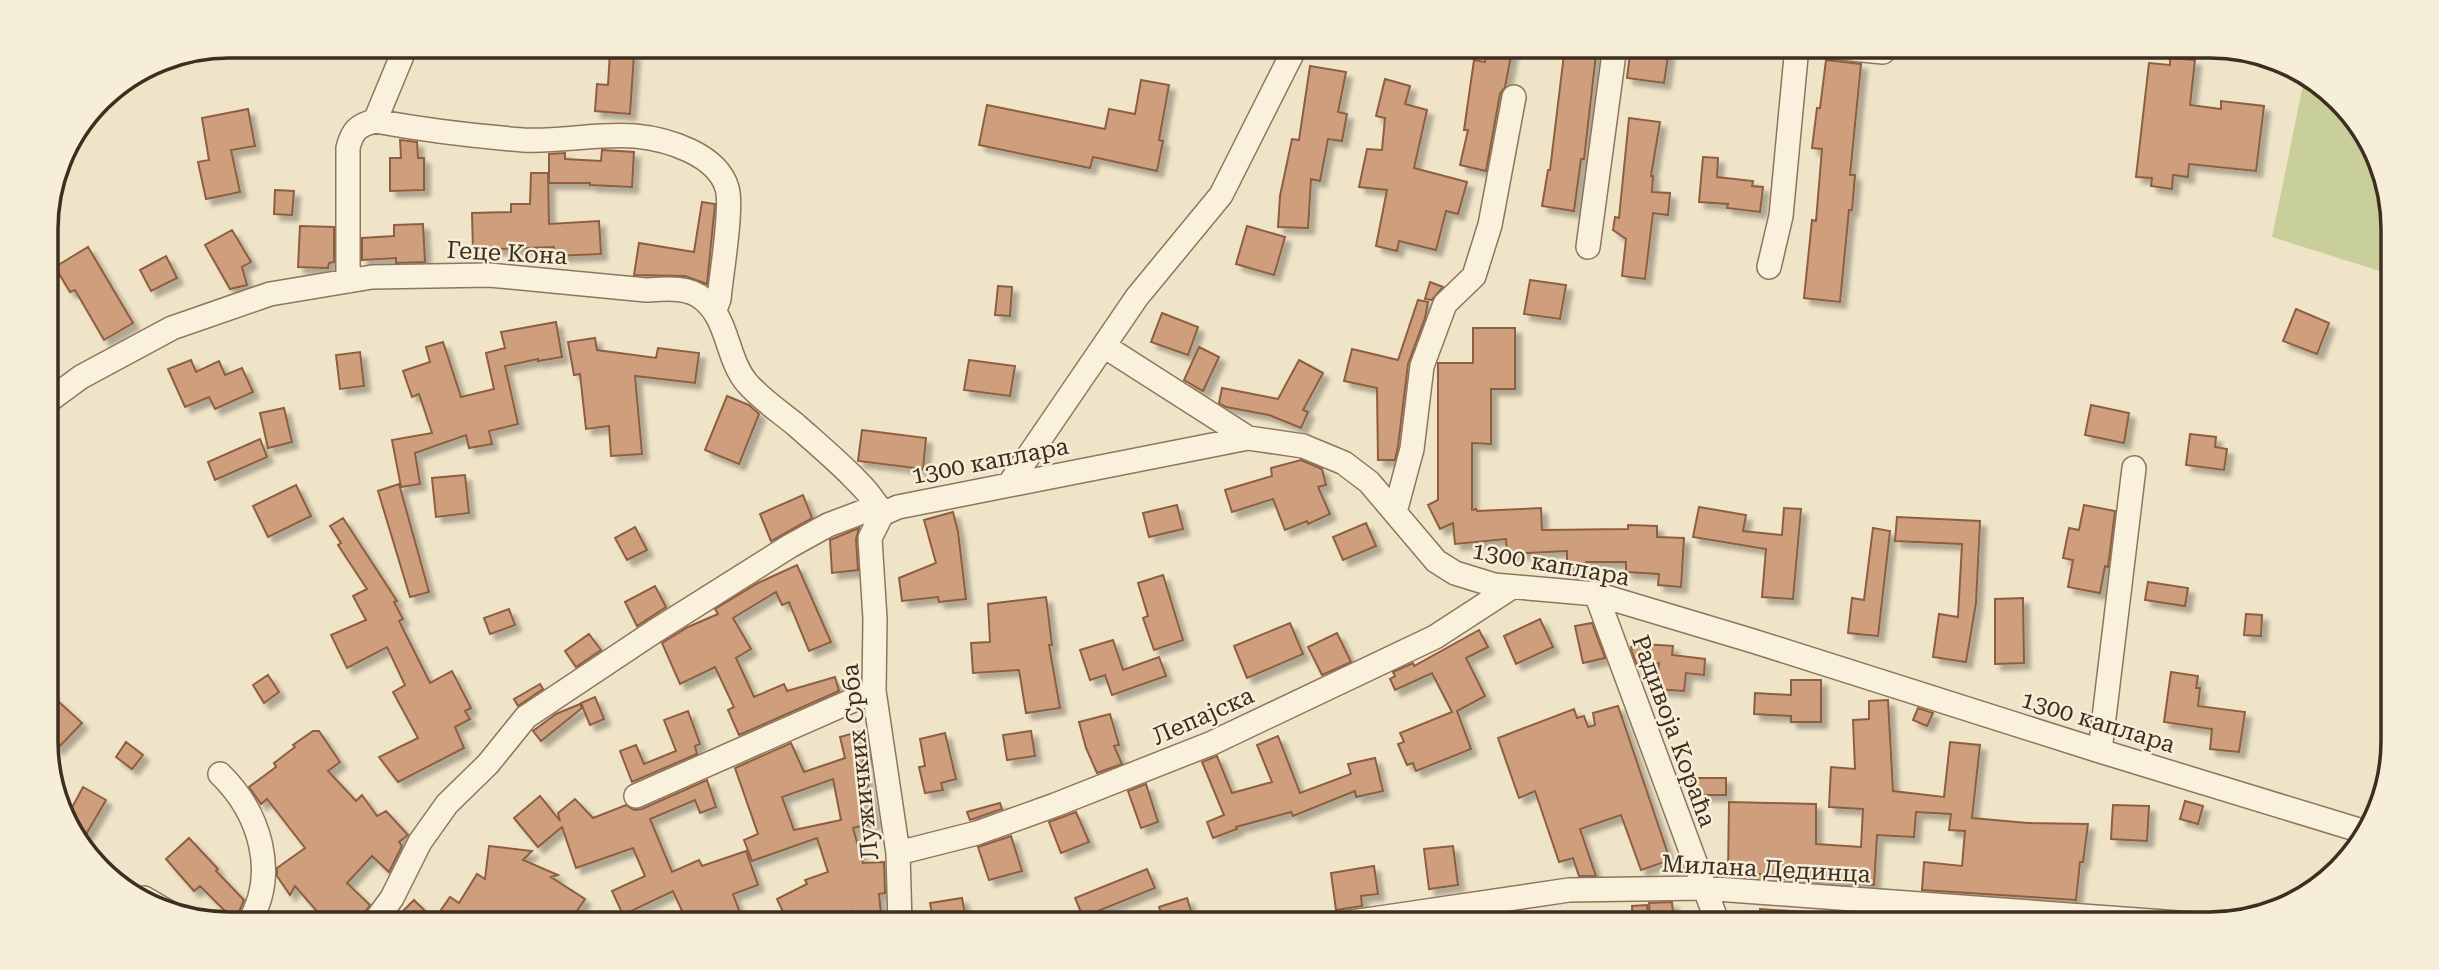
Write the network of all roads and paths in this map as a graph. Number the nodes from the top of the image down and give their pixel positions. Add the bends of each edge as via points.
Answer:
1 (401, 58) edge
2 (1290, 58) edge
3 (1613, 58) edge
4 (1796, 58) edge
5 (1514, 97) dead end
6 (375, 121) junction
7 (1588, 247) dead end
8 (1769, 267) dead end
9 (348, 281) junction
10 (715, 310) junction
11 (1104, 346) junction
12 (58, 394) edge
13 (1248, 438) junction
14 (2134, 468) dead end
15 (1010, 483) junction
16 (880, 510) junction
17 (1395, 512) junction
18 (1512, 587) junction
19 (1596, 594) junction
20 (874, 691) junction
21 (2100, 751) junction
22 (220, 774) dead end
23 (636, 796) dead end
24 (2356, 829) edge
25 (898, 853) junction
26 (1703, 888) junction
27 (256, 912) edge
28 (382, 912) edge
29 (900, 912) edge
30 (1420, 912) edge
31 (1713, 912) edge
32 (2029, 912) edge

1 - 6 street
2 - 11 street via 1221,195 1137,297
3 - 7 street
4 - 8 street via 1781,216
5 - 17 street via 1490,225 1474,276 1445,304 1422,366 1412,449
6 - 9 street via 355,130 348,148
6 - 10 street via 527,140 635,136 692,150 716,168 728,189
9 - 10 street, Геце Кона via 372,276 489,275 689,292
9 - 12 street, Геце Кона via 270,294 173,328
10 - 16 street via 746,382 824,448 869,492
11 - 13 street
11 - 15 street
13 - 15 street, 1300 каплара
13 - 17 street, 1300 каплара via 1325,453 1369,482
14 - 21 street
15 - 16 street, 1300 каплара
16 - 20 street, Лужичких Срба via 870,538
16 - 28 street, 1300 каплара via 828,525 756,566 526,717 447,804
17 - 18 street, 1300 каплара via 1436,561 1455,573
18 - 19 street, 1300 каплара
18 - 25 street, Лепајска via 1435,637 1212,743 1016,819
19 - 21 street, 1300 каплара
19 - 26 street, Радивоја Кораћа
20 - 23 street
20 - 25 street, Лужичких Срба
21 - 24 street, 1300 каплара
22 - 27 street via 249,810 261,845 264,861
25 - 29 street, Лужичких Срба
26 - 30 street, Милана Дединца via 1569,890
26 - 31 street, Радивоја Кораћа
26 - 32 street, Милана Дединца

